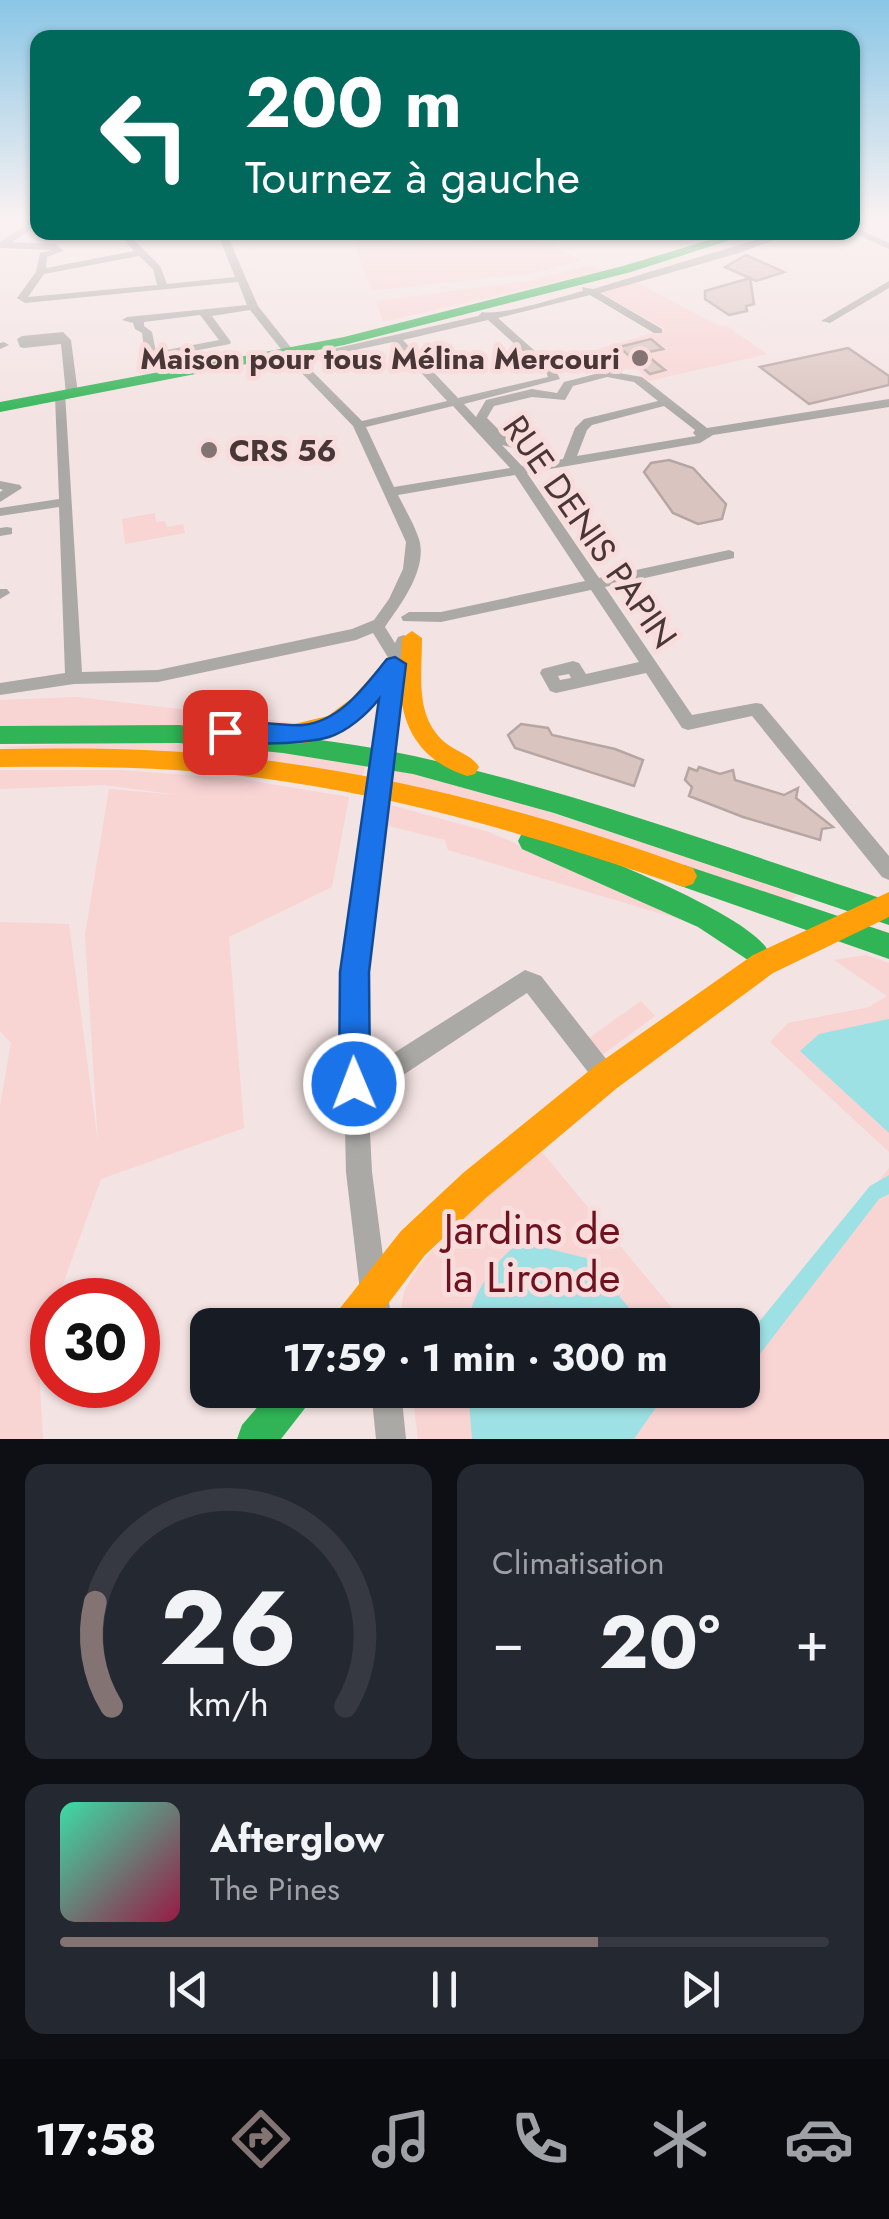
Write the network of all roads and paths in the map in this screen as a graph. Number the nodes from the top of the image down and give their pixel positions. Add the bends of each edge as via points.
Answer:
1 (31, 287) edge
2 (170, 287) edge
3 (244, 287) edge
4 (555, 287) edge
5 (588, 287) edge
6 (883, 287) edge
7 (163, 288) joint
8 (585, 288) junction
9 (253, 307) junction
10 (486, 313) junction
11 (207, 314) junction
12 (826, 320) dead end
13 (658, 331) dead end
14 (390, 338) junction
15 (66, 340) dead end
16 (289, 352) junction
17 (67, 395) junction
18 (560, 397) junction
19 (456, 402) junction
20 (666, 402) junction
21 (889, 404) edge
22 (0, 407) edge
23 (588, 422) junction
24 (359, 425) junction
25 (707, 434) junction
26 (518, 445) dead end
27 (569, 460) junction
28 (518, 469) junction
29 (390, 492) junction
30 (1, 501) edge
31 (66, 502) junction
32 (729, 555) dead end
33 (594, 584) junction
34 (397, 632) junction
35 (649, 666) junction
36 (74, 678) junction
37 (581, 681) dead end
38 (0, 689) edge
39 (179, 734) junction
40 (0, 738) edge
41 (0, 758) edge
42 (434, 800) junction
43 (554, 803) junction
44 (889, 871) edge
45 (889, 904) edge
46 (889, 913) edge
47 (889, 946) edge
48 (758, 957) junction
49 (606, 1078) junction
50 (354, 1084) junction
51 (373, 1292) junction
52 (362, 1308) edge
53 (375, 1308) edge
54 (281, 1408) edge
55 (388, 1408) edge
56 (256, 1439) edge
57 (391, 1439) edge

1 - 7 street via 23,300
2 - 7 street
3 - 9 street
4 - 16 main road
5 - 8 main road
6 - 12 street
8 - 10 main road
8 - 13 street
9 - 11 street
9 - 16 street
10 - 14 main road
10 - 19 street via 555,377
11 - 11 street via 226,343 147,361 147,332 132,320
14 - 16 main road
14 - 19 street, RUE DENIS PAPIN
15 - 17 street
16 - 17 main road
16 - 24 street
17 - 22 main road
17 - 31 street
18 - 20 street via 568,384 610,374 640,380
18 - 23 street
18 - 26 street via 532,392 490,404 481,418 503,441
19 - 24 street
19 - 28 street, RUE DENIS PAPIN
20 - 23 street
20 - 25 street
21 - 25 street
23 - 27 street
24 - 29 street
25 - 27 street
27 - 28 street
28 - 29 street
28 - 33 street, RUE DENIS PAPIN
29 - 34 street via 413,552
30 - 31 street
31 - 36 street
32 - 33 street
33 - 34 street
33 - 35 street, RUE DENIS PAPIN
34 - 36 street via 356,634 158,676
34 - 39 main road via 361,706 326,729
34 - 43 main road via 410,711 426,744 452,762 545,792
34 - 50 street via 354,972
35 - 37 street via 556,687 548,673 573,667
35 - 44 street, RUE DENIS PAPIN via 688,724 756,709
36 - 38 street
39 - 40 main road
39 - 43 main road via 413,765
41 - 42 main road via 112,758 256,770
42 - 47 main road via 562,834
42 - 48 main road via 444,811 708,918
43 - 46 main road
45 - 48 main road
48 - 49 main road
49 - 50 street via 534,983 525,982 374,1081
49 - 51 main road via 474,1185
50 - 51 street
51 - 52 main road
51 - 53 street
54 - 56 main road
55 - 57 street

